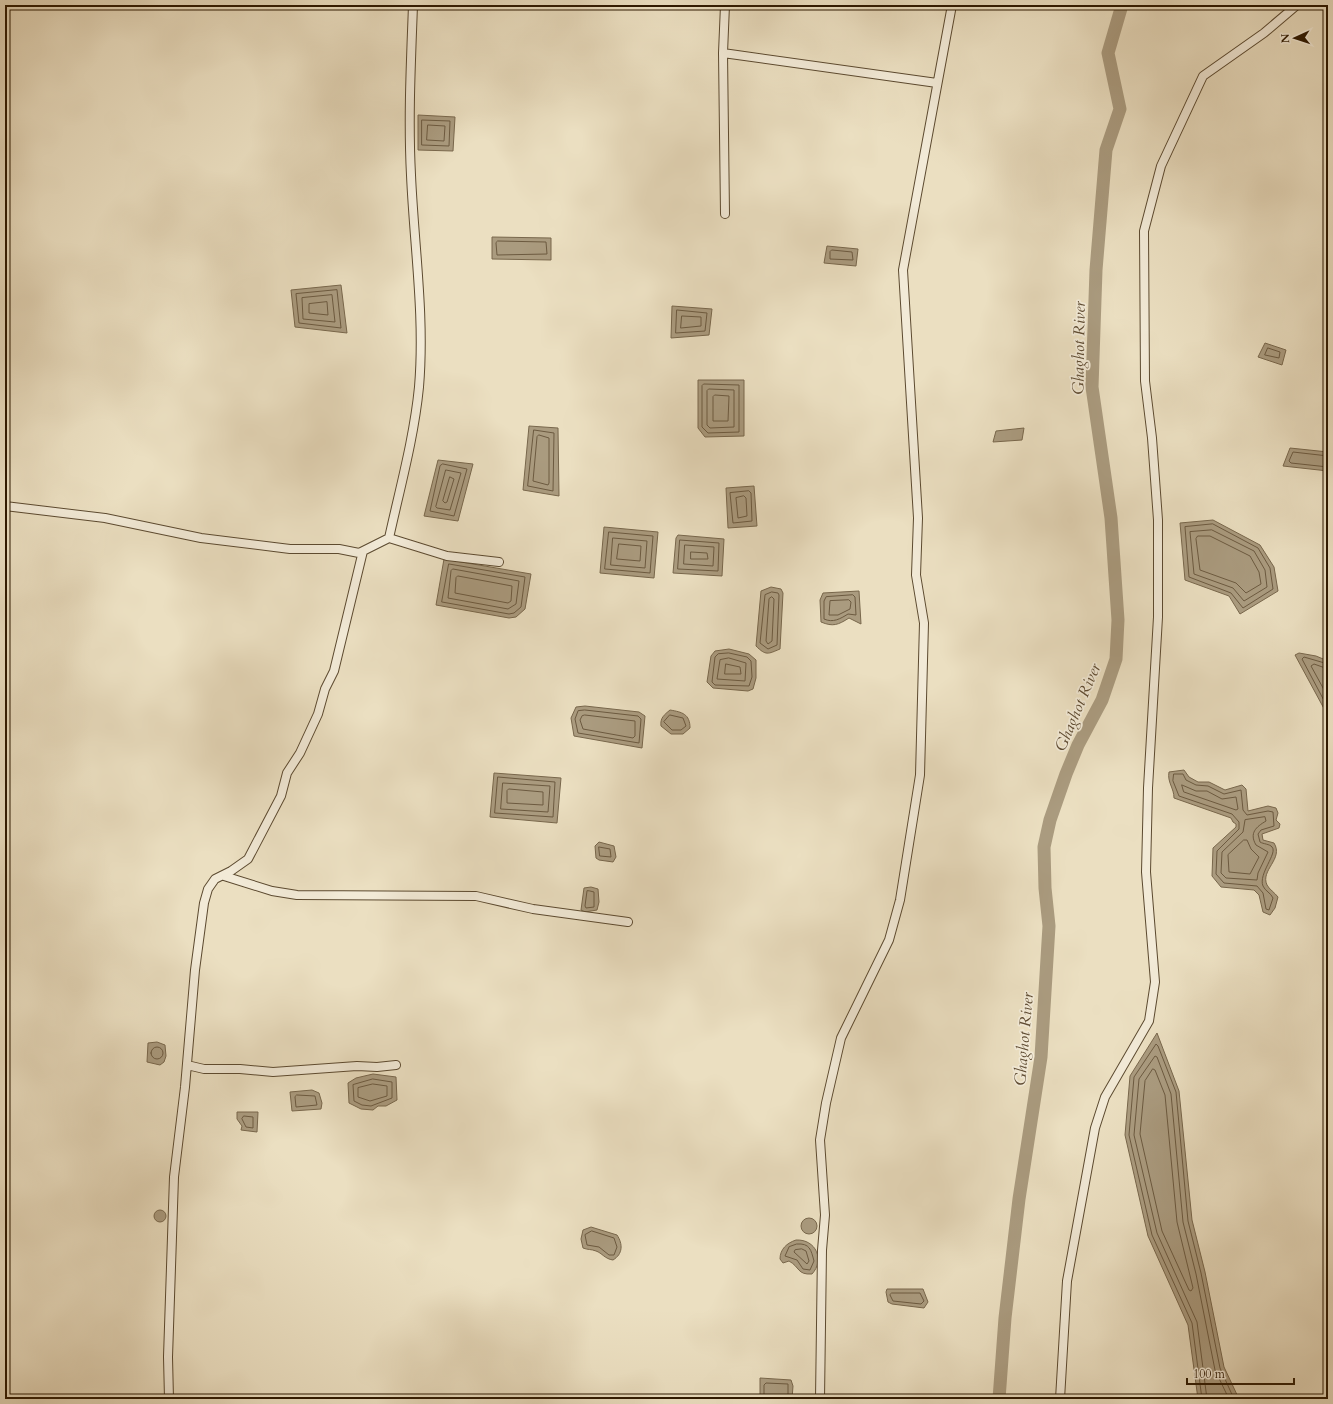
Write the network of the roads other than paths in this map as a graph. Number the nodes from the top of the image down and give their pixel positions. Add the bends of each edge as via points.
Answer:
1 (413, 5) edge
2 (725, 5) edge
3 (952, 5) edge
4 (1297, 5) edge
5 (723, 53) junction
6 (937, 83) junction
7 (725, 214) dead end
8 (5, 506) edge
9 (389, 538) junction
10 (362, 551) junction
11 (499, 562) dead end
12 (224, 876) junction
13 (628, 922) dead end
14 (187, 1065) junction
15 (396, 1065) dead end
16 (169, 1399) edge
17 (820, 1399) edge
18 (1060, 1399) edge

1 - 9 street via 411,173 421,342 419,387 412,438
2 - 5 street
3 - 6 street
4 - 18 street via 1264,33 1203,76 1161,166 1144,231 1145,381 1158,520 1158,617 1146,872 1155,982 1149,1021 1105,1097 1095,1128 1067,1281
5 - 6 street
5 - 7 street
6 - 17 street via 903,270 918,518 916,575 924,623 920,775 900,900 889,940 841,1038 826,1102 820,1140 825,1215 822,1250
8 - 10 street via 105,518 201,538 290,549 339,549 358,553
9 - 10 street
9 - 11 street via 447,556
10 - 12 street via 334,671 325,689 318,714 300,753 287,773 281,796 248,859
12 - 13 street via 272,891 297,895 476,896 533,909
12 - 14 street via 215,879 208,889 204,903
14 - 15 street via 204,1069 273,1072
14 - 16 street via 174,1177

